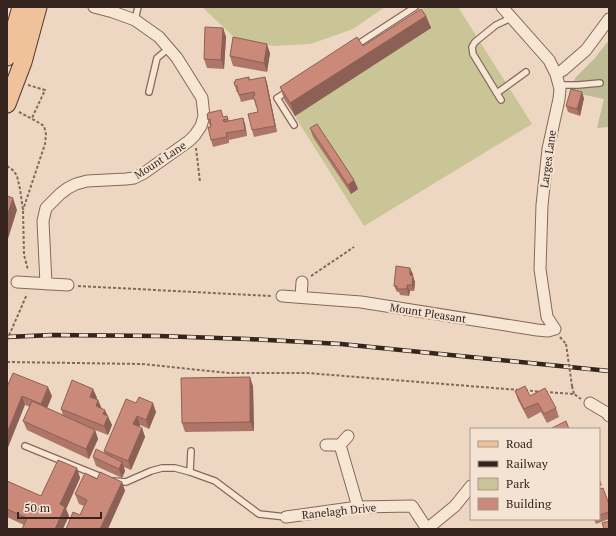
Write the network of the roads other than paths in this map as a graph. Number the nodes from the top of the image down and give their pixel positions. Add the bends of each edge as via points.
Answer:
1 (35, 7) edge
2 (94, 7) edge
3 (138, 7) edge
4 (415, 7) edge
5 (502, 7) edge
6 (511, 18) junction
7 (609, 19) edge
8 (135, 20) junction
9 (169, 48) junction
10 (349, 50) edge
11 (7, 57) edge
12 (526, 72) dead end
13 (558, 80) junction
14 (600, 83) dead end
15 (290, 89) edge
16 (149, 92) dead end
17 (497, 93) junction
18 (501, 100) dead end
19 (13, 108) edge
20 (294, 125) dead end
21 (17, 282) dead end
22 (302, 282) road end
23 (46, 284) junction
24 (68, 286) road end
25 (282, 296) road end
26 (301, 297) junction
27 (554, 329) joint
28 (590, 403) dead end
29 (609, 416) edge
30 (348, 436) dead end
31 (326, 445) dead end
32 (340, 445) junction
33 (24, 446) dead end
34 (191, 451) dead end
35 (190, 472) junction
36 (470, 487) edge
37 (358, 507) junction
38 (286, 517) joint
39 (427, 529) edge

1 - 11 main road
1 - 19 main road
2 - 8 street, Mount Lane
3 - 8 lane
4 - 10 lane
5 - 6 street
6 - 13 street via 549,60
6 - 17 lane via 496,25 472,47 473,54
7 - 13 street via 586,50 563,70
8 - 9 street, Mount Lane via 159,37
9 - 16 lane via 158,58
9 - 23 street, Mount Lane via 202,98 204,116 201,126 189,141 144,173 134,178 76,184 60,194 46,208 43,221
12 - 17 lane
13 - 14 lane via 578,85
13 - 27 street, Larges Lane via 559,98 548,149 542,205 540,269 547,317
15 - 20 lane via 277,98
17 - 18 lane
21 - 23 street
22 - 26 street
23 - 24 street
25 - 26 street, Mount Pleasant
26 - 27 street, Mount Pleasant via 361,302 537,330
28 - 29 street
30 - 32 street
31 - 32 street
32 - 37 street
33 - 35 lane via 116,482 126,482 162,468
34 - 35 lane
35 - 38 lane via 214,481 259,514
36 - 39 street via 455,506
37 - 38 street, Ranelagh Drive
37 - 39 street, Ranelagh Drive via 412,506

